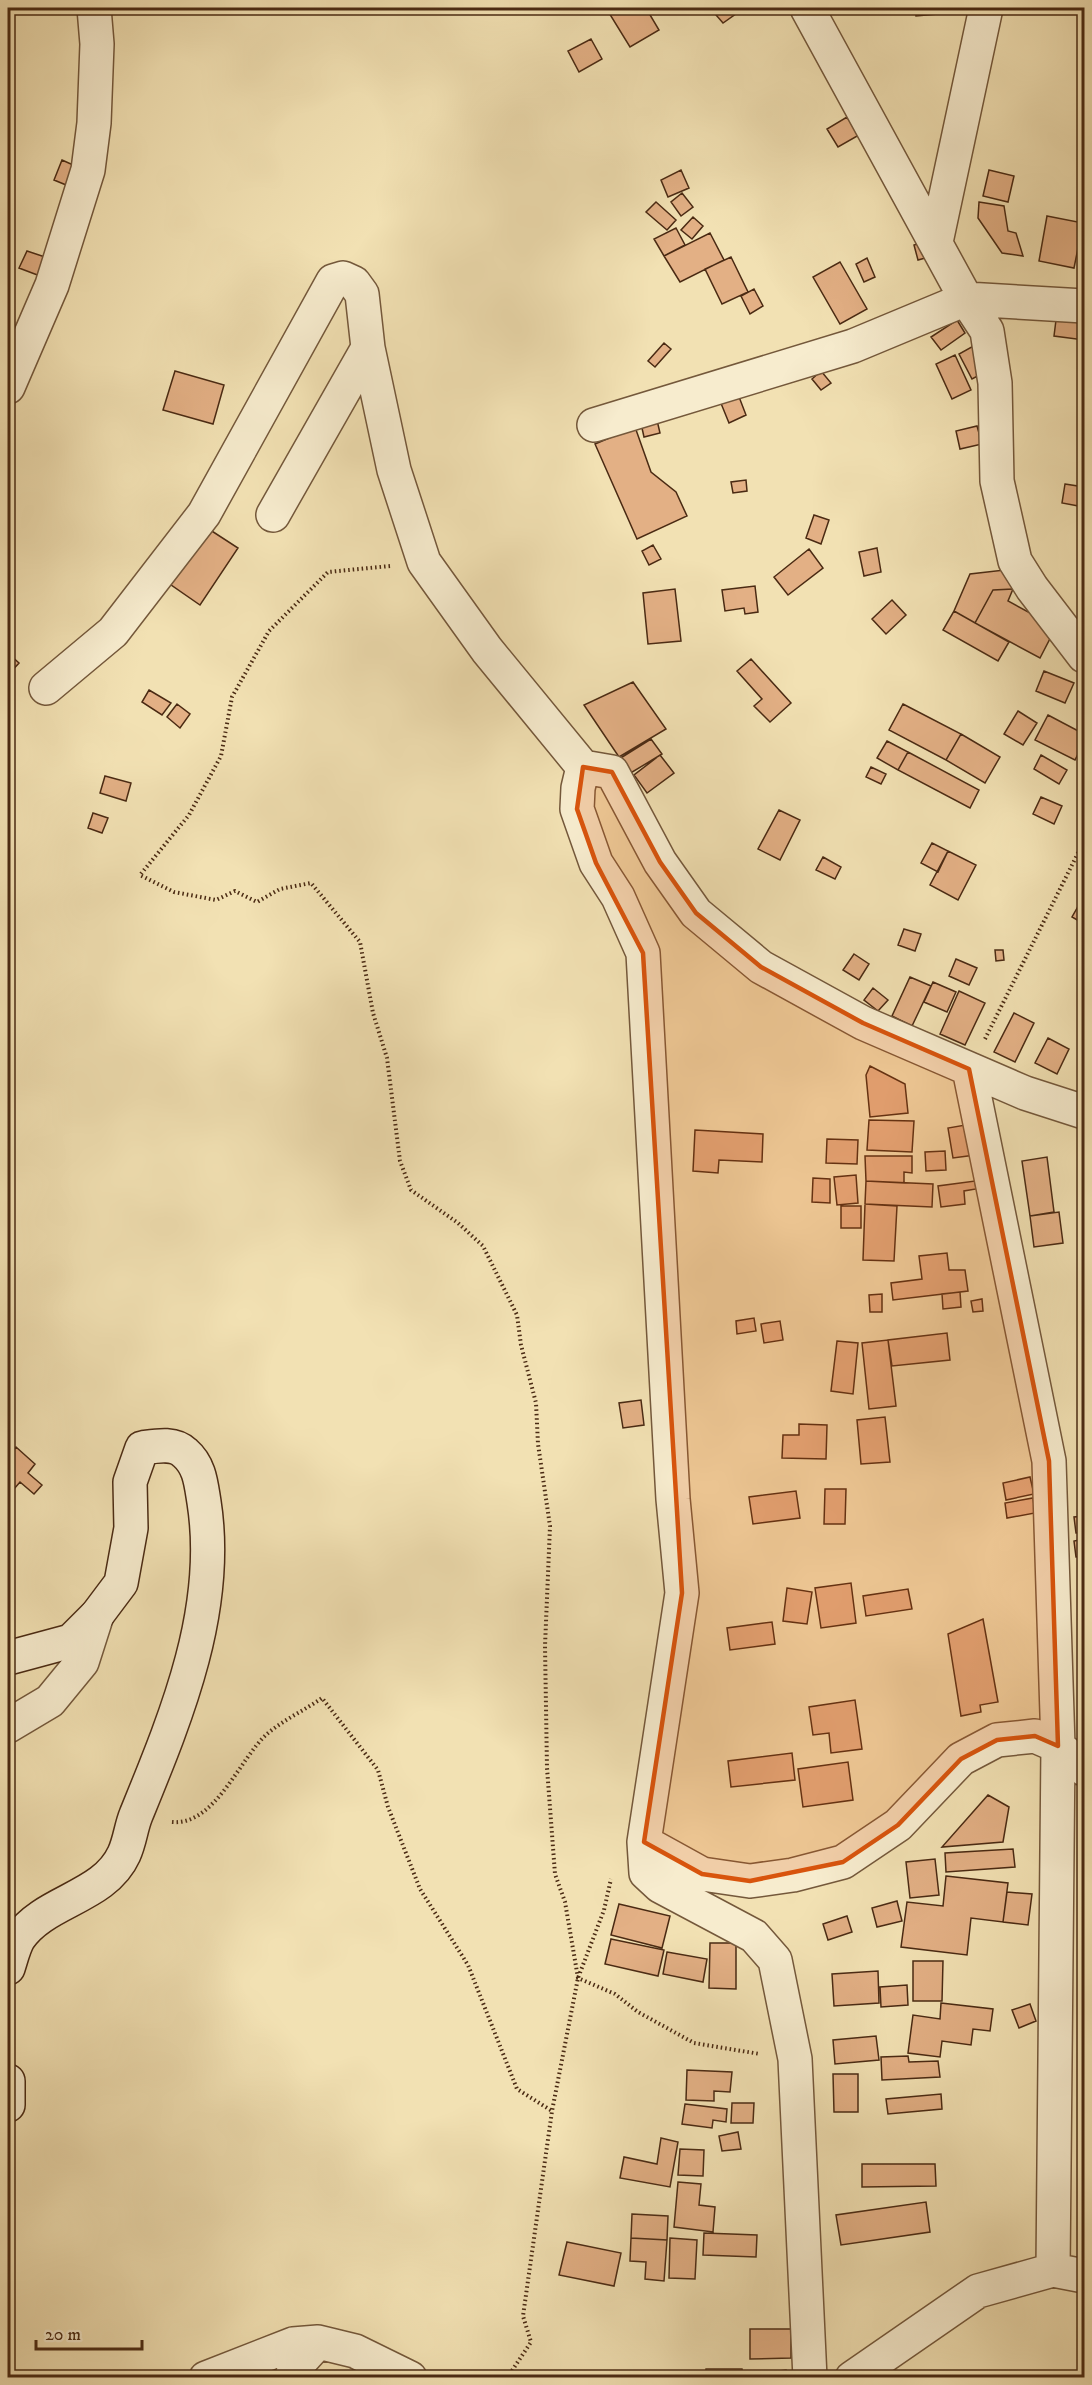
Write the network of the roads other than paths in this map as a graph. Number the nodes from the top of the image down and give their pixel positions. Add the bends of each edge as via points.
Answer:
1 (94, 8) edge
2 (807, 8) edge
3 (986, 8) edge
4 (936, 242) junction
5 (966, 299) junction
6 (1084, 306) edge
7 (368, 348) junction
8 (8, 387) edge
9 (594, 425) dead end
10 (273, 515) dead end
11 (1084, 656) edge
12 (46, 688) dead end
13 (583, 767) junction
14 (969, 1069) junction
15 (1084, 1112) edge
16 (98, 1615) junction
17 (8, 1658) edge
18 (8, 1726) edge
19 (1058, 1746) junction
20 (1084, 1769) edge
21 (644, 1842) junction
22 (8, 1968) edge
23 (8, 2081) edge
24 (8, 2104) edge
25 (1053, 2270) junction
26 (1084, 2276) edge
27 (318, 2342) junction
28 (206, 2378) edge
29 (291, 2378) edge
30 (410, 2378) edge
31 (810, 2378) edge
32 (852, 2378) edge

1 - 8 street via 94,123 88,170 52,285
2 - 4 street
3 - 4 street
4 - 5 street
5 - 6 street
5 - 9 street via 852,346
5 - 11 street via 987,331 995,383 997,481 1015,561
7 - 10 street
7 - 12 street via 362,294 354,283 343,278 333,281 204,514 113,632
7 - 13 street via 394,470 424,562 487,650
13 - 14 street via 612,772 660,862 696,913 761,967 863,1023
13 - 21 street via 577,809 596,863 618,897 644,953 673,1499 682,1593
14 - 15 street
14 - 19 street via 1049,1461
16 - 17 street via 71,1641
16 - 18 street via 82,1662 50,1701
16 - 22 street via 121,1583 131,1528 130,1482 142,1448 166,1445 184,1451 200,1473 208,1542 203,1611 188,1677 124,1855 102,1883 50,1911 19,1938
19 - 20 street
19 - 21 street via 1035,1736 997,1740 961,1759 898,1825 843,1862 793,1875 750,1881 702,1874
19 - 25 street
21 - 31 street via 646,1873 660,1886 753,1936 775,1960 795,2059
23 - 24 street
25 - 26 street
25 - 32 street via 978,2291
27 - 28 street via 293,2344
27 - 29 street
27 - 30 street via 355,2351

